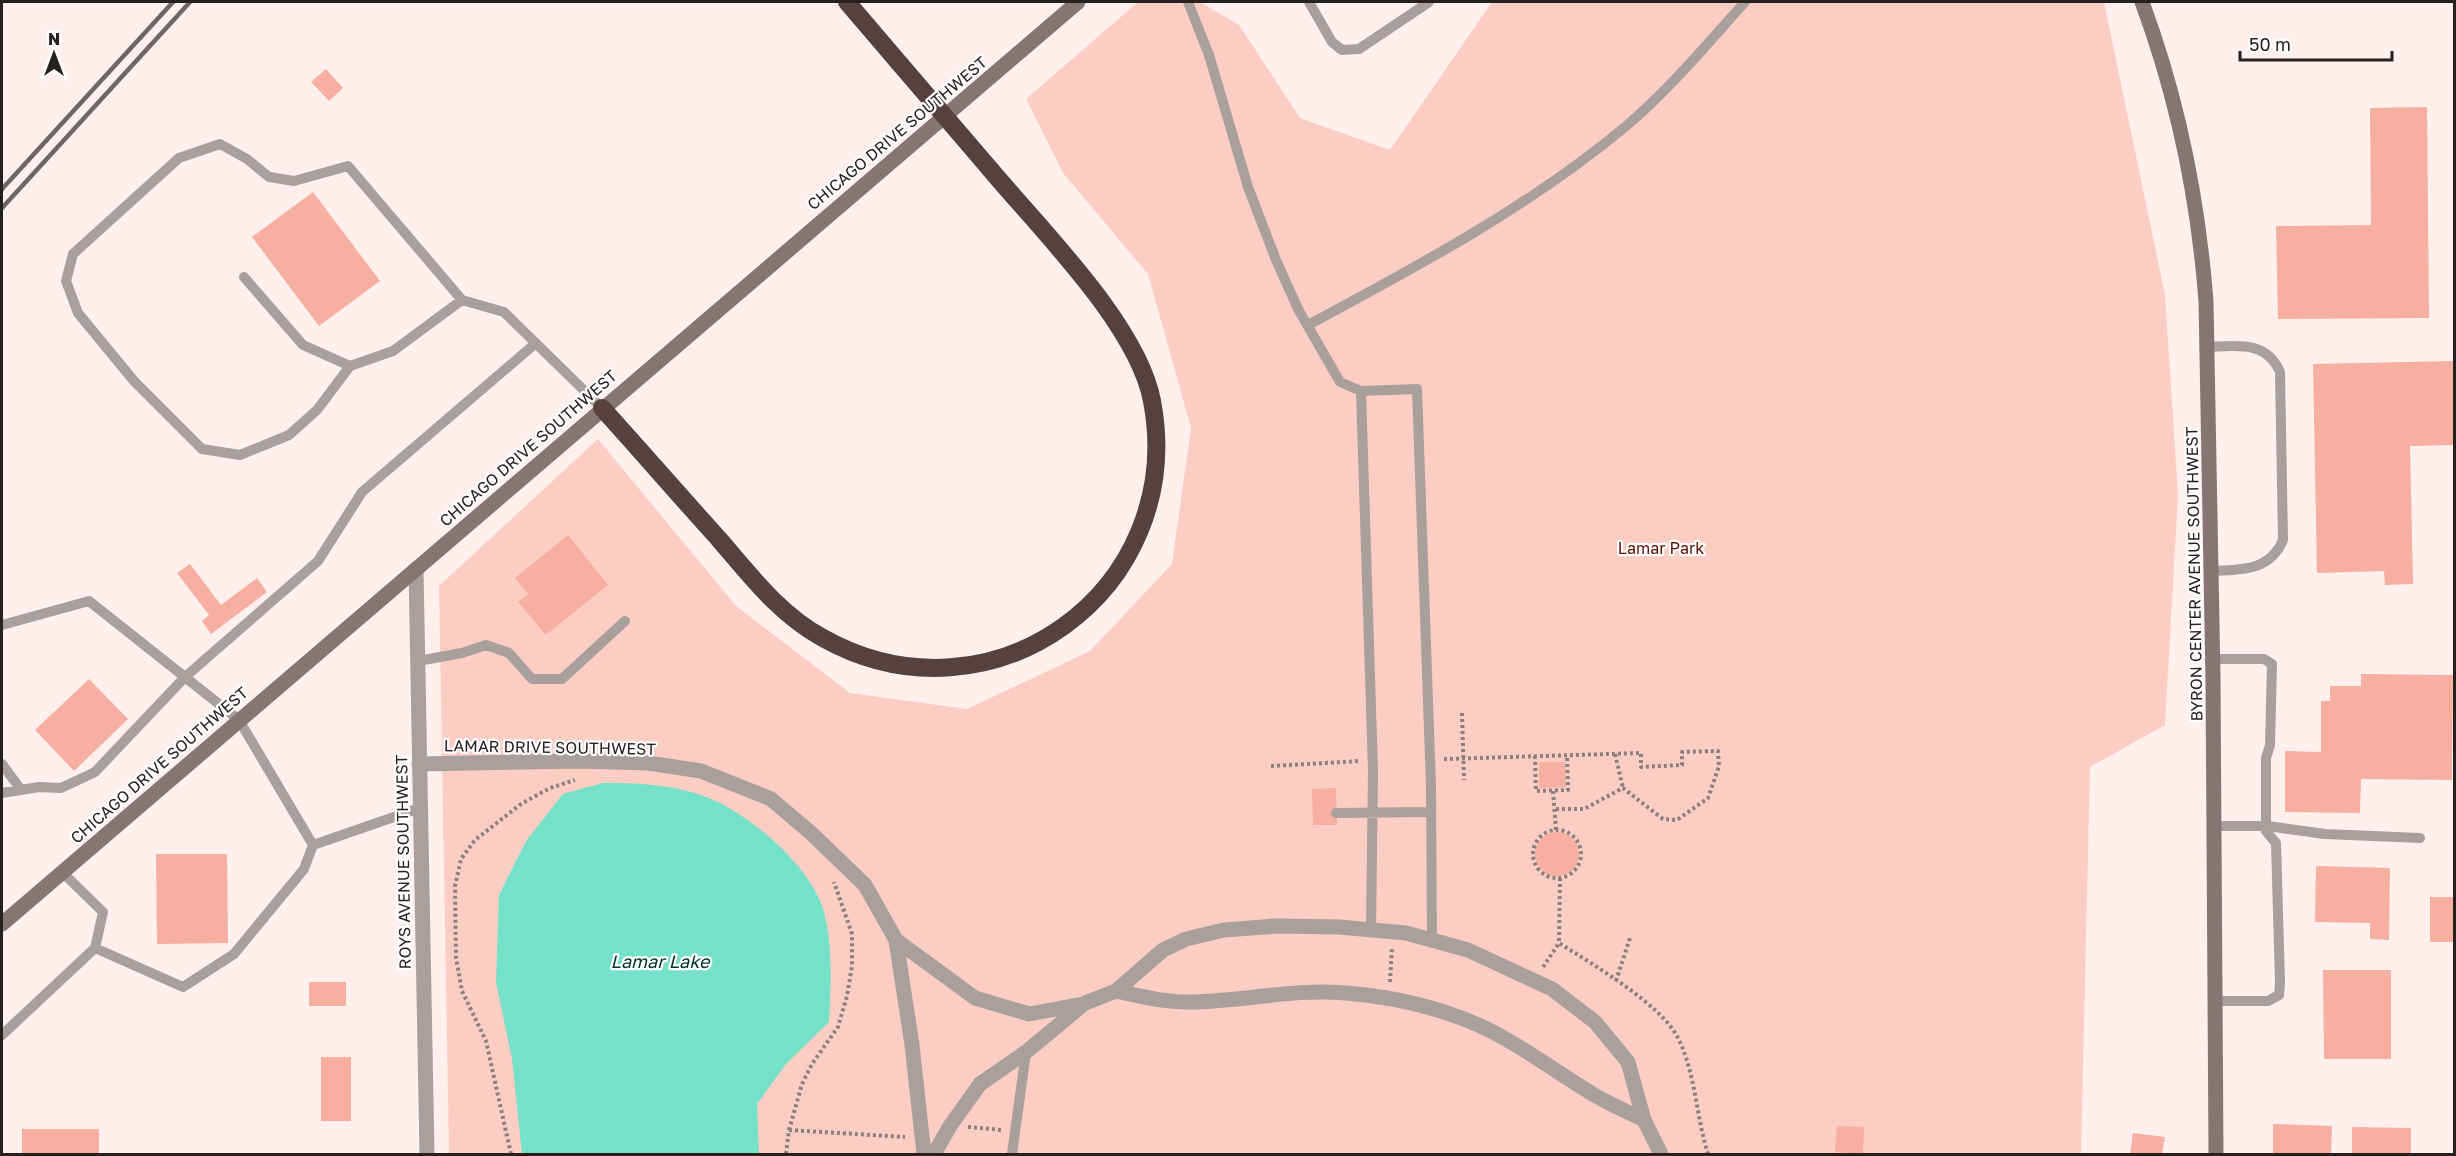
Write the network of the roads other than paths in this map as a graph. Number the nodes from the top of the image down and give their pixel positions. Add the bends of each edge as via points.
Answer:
1 (847, 2) edge
2 (1078, 2) edge
3 (1188, 2) edge
4 (1309, 2) edge
5 (1429, 2) edge
6 (1745, 2) edge
7 (2142, 2) edge
8 (244, 277) dead end
9 (462, 300) junction
10 (1308, 325) junction
11 (536, 343) junction
12 (2208, 347) junction
13 (350, 366) junction
14 (1361, 391) junction
15 (602, 408) junction
16 (416, 568) junction
17 (2212, 571) junction
18 (625, 621) dead end
19 (2, 626) edge
20 (2213, 659) junction
21 (418, 661) junction
22 (185, 677) junction
23 (239, 720) junction
24 (2, 764) edge
25 (419, 764) junction
26 (21, 790) junction
27 (2, 793) edge
28 (420, 808) junction
29 (1430, 812) junction
30 (1336, 813) dead end
31 (1373, 814) junction
32 (2214, 826) junction
33 (2267, 826) junction
34 (2420, 838) dead end
35 (313, 845) junction
36 (62, 872) junction
37 (2, 924) edge
38 (1371, 930) junction
39 (896, 940) junction
40 (1432, 940) junction
41 (95, 948) junction
42 (1116, 991) junction
43 (2216, 1001) junction
44 (1085, 1003) junction
45 (2, 1035) edge
46 (1026, 1052) junction
47 (1644, 1120) junction
48 (427, 1155) edge
49 (924, 1155) edge
50 (934, 1155) edge
51 (1012, 1155) edge
52 (1661, 1155) edge
53 (2216, 1155) edge

1 - 15 highway, bridge via 1093,291 1132,344 1152,400 1156,452 1150,503 1133,548 1100,596 1058,632 1005,659 950,668 887,664 824,639 784,613
2 - 15 main road, CHICAGO DRIVE SOUTHWEST
3 - 10 lane via 1206,46 1262,227
4 - 5 lane via 1332,42 1342,50 1359,49
6 - 10 lane via 1628,125 1585,160 1487,224
7 - 12 main road, BYRON CENTER AVENUE SOUTHWEST via 2162,57 2190,169 2202,246
8 - 13 lane via 303,345
9 - 11 lane via 504,312
9 - 13 lane via 393,351
9 - 13 lane via 348,166 294,181 269,177 220,144 179,158 73,254 66,281 78,313 134,381 202,449 240,456 289,435 317,410
10 - 14 lane via 1340,382
11 - 15 lane
11 - 22 lane via 363,492 318,561
12 - 17 main road, BYRON CENTER AVENUE SOUTHWEST
12 - 17 lane via 2254,347 2271,356 2280,372 2283,540 2269,560 2254,568
14 - 29 lane via 1417,389
14 - 31 lane
15 - 16 main road, CHICAGO DRIVE SOUTHWEST
16 - 21 street, ROYS AVENUE SOUTHWEST
16 - 23 main road, CHICAGO DRIVE SOUTHWEST
17 - 20 main road, BYRON CENTER AVENUE SOUTHWEST
18 - 21 lane via 562,679 532,679 509,653 486,645
19 - 22 lane via 89,601
20 - 32 main road, BYRON CENTER AVENUE SOUTHWEST
20 - 33 lane via 2264,659 2272,664 2270,746 2266,758
21 - 25 street, ROYS AVENUE SOUTHWEST
22 - 23 lane
22 - 26 lane via 95,772 61,788
23 - 35 lane
23 - 36 main road, CHICAGO DRIVE SOUTHWEST
24 - 26 lane
25 - 28 street, ROYS AVENUE SOUTHWEST
25 - 39 street, LAMAR DRIVE SOUTHWEST via 578,761 648,763 701,771 771,799 812,833 865,885
26 - 27 lane
28 - 35 lane
28 - 48 street, ROYS AVENUE SOUTHWEST
29 - 31 lane
29 - 40 lane
30 - 31 lane
31 - 38 lane
32 - 33 lane
32 - 43 main road, BYRON CENTER AVENUE SOUTHWEST
33 - 34 lane via 2325,834
33 - 43 lane via 2266,831 2276,843 2279,995 2268,1001
35 - 41 lane via 304,869 234,954 183,987
36 - 37 main road, CHICAGO DRIVE SOUTHWEST
36 - 41 lane via 103,912
38 - 40 street
38 - 42 street via 1277,926 1224,930 1186,939 1163,950
39 - 44 street via 975,998 1029,1014
39 - 49 street, LAMAR DRIVE SOUTHWEST
40 - 47 street via 1468,950 1552,989 1594,1022 1628,1062
41 - 45 lane
42 - 44 street
42 - 47 street via 1188,1002 1297,992 1346,993 1440,1010 1486,1029 1594,1095
43 - 53 main road, BYRON CENTER AVENUE SOUTHWEST
44 - 46 street
46 - 50 street via 980,1084
46 - 51 lane
47 - 52 street

